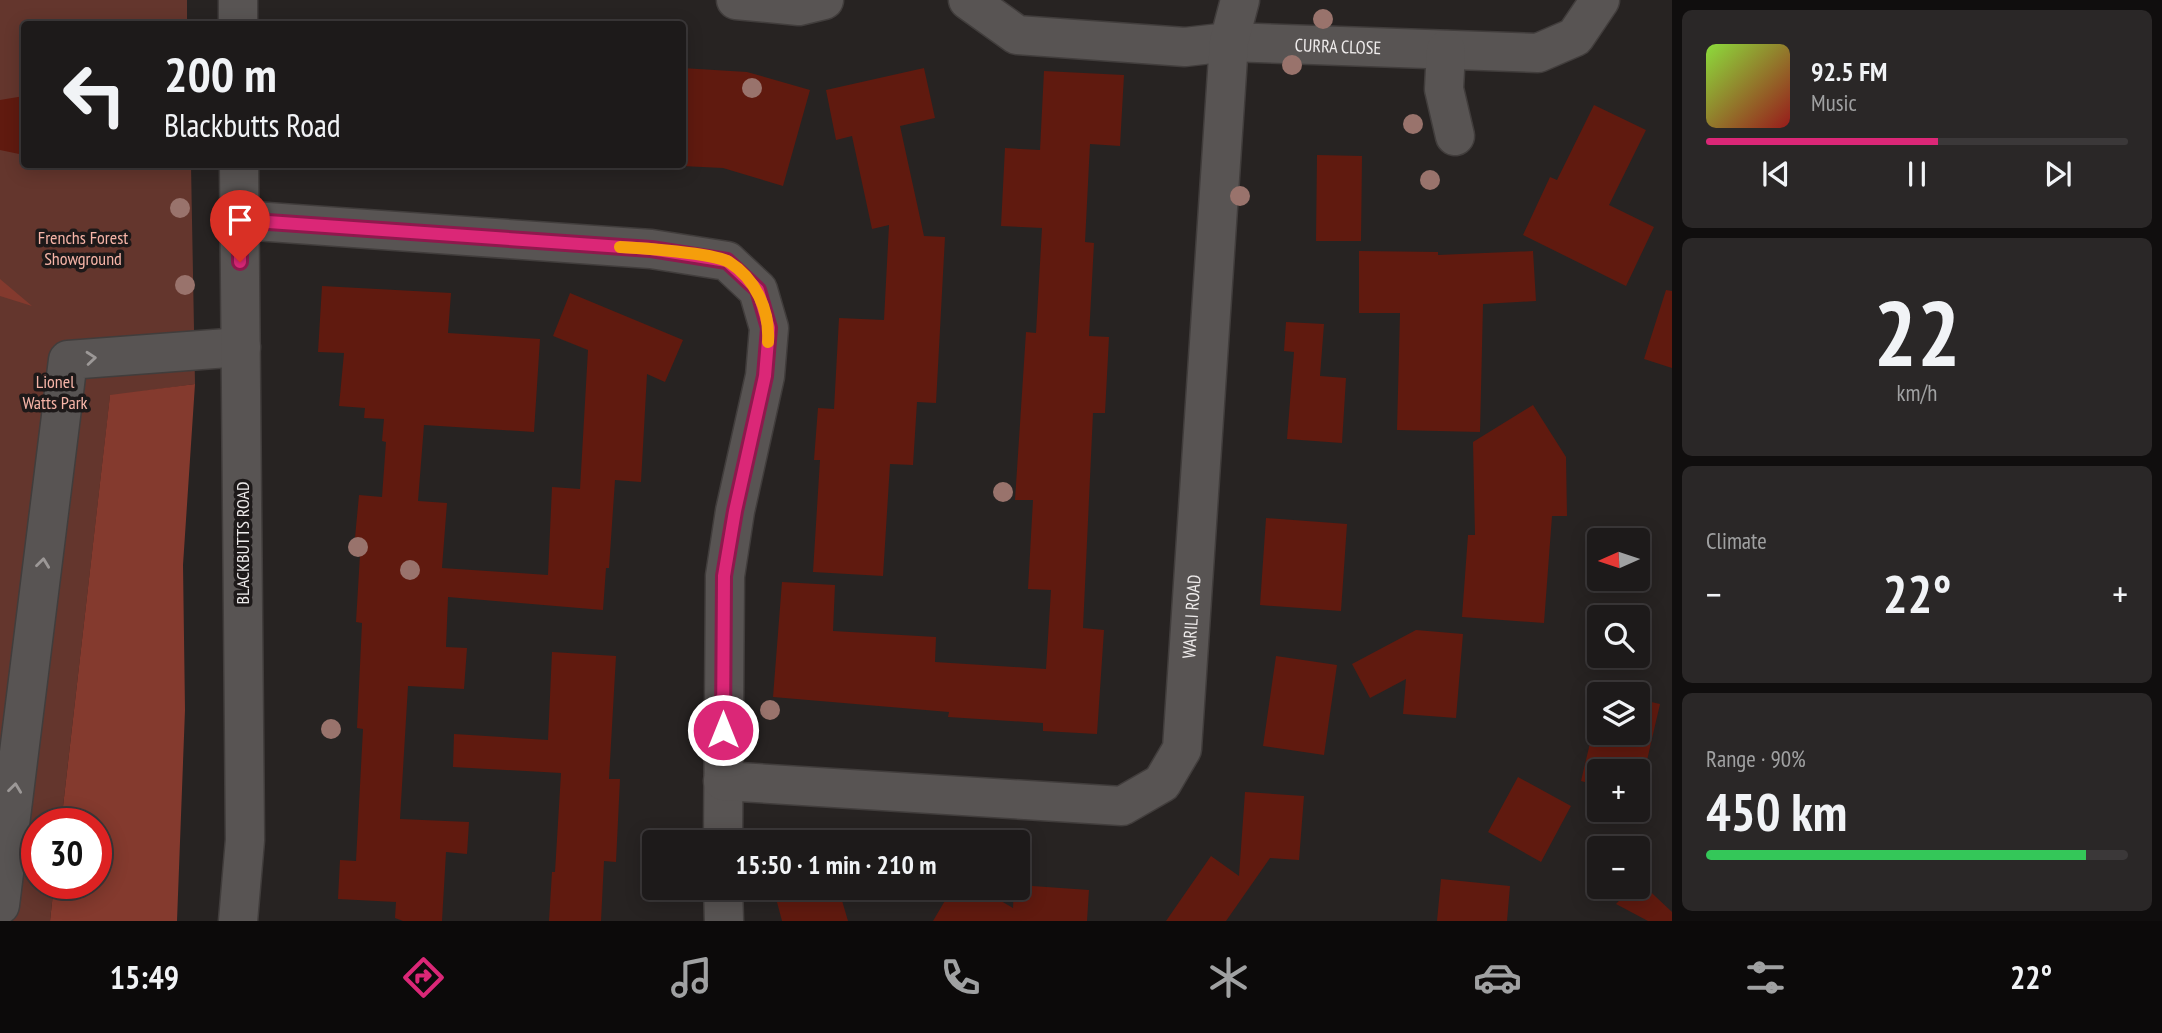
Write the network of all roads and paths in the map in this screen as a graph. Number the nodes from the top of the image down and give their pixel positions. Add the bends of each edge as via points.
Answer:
1 (238, 0) edge
2 (736, 0) edge
3 (824, 0) edge
4 (968, 0) edge
5 (1240, 0) edge
6 (1600, 0) edge
7 (238, 21) edge
8 (1229, 41) junction
9 (1446, 50) junction
10 (1455, 136) dead end
11 (239, 168) edge
12 (240, 220) junction
13 (241, 347) junction
14 (723, 781) junction
15 (723, 830) edge
16 (723, 900) edge
17 (0, 905) edge
18 (238, 921) edge
19 (723, 921) edge

1 - 7 street
2 - 3 street via 799,6
4 - 8 street, CURRA CLOSE via 1017,35 1185,47
5 - 8 street, WARILI ROAD
6 - 9 street, CURRA CLOSE via 1575,37 1538,53
8 - 9 street, CURRA CLOSE
8 - 14 street, WARILI ROAD via 1182,750 1163,783 1122,806
9 - 10 street via 1444,89
11 - 12 street, BLACKBUTTS ROAD
12 - 13 street, BLACKBUTTS ROAD
12 - 14 street via 651,249 727,261 758,290 769,328 765,376 724,576
17 -> 13 street via 68,360
13 - 18 street, BLACKBUTTS ROAD via 244,840
14 - 15 street
16 - 19 street

